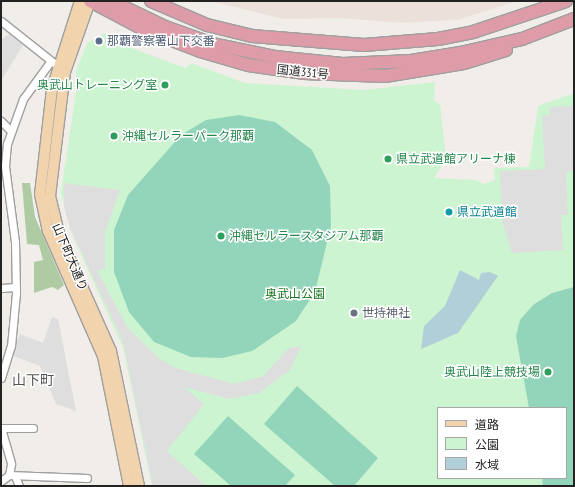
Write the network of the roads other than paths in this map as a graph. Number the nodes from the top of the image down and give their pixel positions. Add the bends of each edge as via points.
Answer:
1 (80, 1) edge
2 (90, 1) edge
3 (111, 1) edge
4 (151, 1) edge
5 (566, 1) edge
6 (574, 19) edge
7 (1, 21) edge
8 (522, 39) junction
9 (54, 63) junction
10 (1, 121) edge
11 (10, 130) junction
12 (4, 182) edge
13 (16, 287) junction
14 (1, 288) edge
15 (1, 377) edge
16 (1, 428) edge
17 (34, 428) dead end
18 (12, 476) junction
19 (87, 478) dead end
20 (1, 481) edge
21 (19, 486) edge
22 (129, 486) edge
23 (139, 486) edge

1 - 9 main road, 山下町大通り
2 - 8 highway, 国道331号 via 154,34 222,58 317,74 386,76 422,71 504,51
2 - 23 main road, 山下町大通り via 65,72 53,147 51,202 62,242 111,350
3 - 8 highway, 国道331号 via 170,29 238,50 304,61 365,64 418,60
4 - 5 highway via 207,24 252,36 364,45 473,32
6 - 8 highway, 国道331号
7 - 9 street
9 - 11 street via 23,99
9 - 22 main road, 山下町大通り via 40,173 41,206 48,231 103,356
10 - 11 street
11 - 12 street
12 - 13 street via 15,242
13 - 14 street
13 - 15 street via 14,325
16 - 17 street
16 - 18 street
18 - 19 street
18 - 20 street
18 - 21 street

